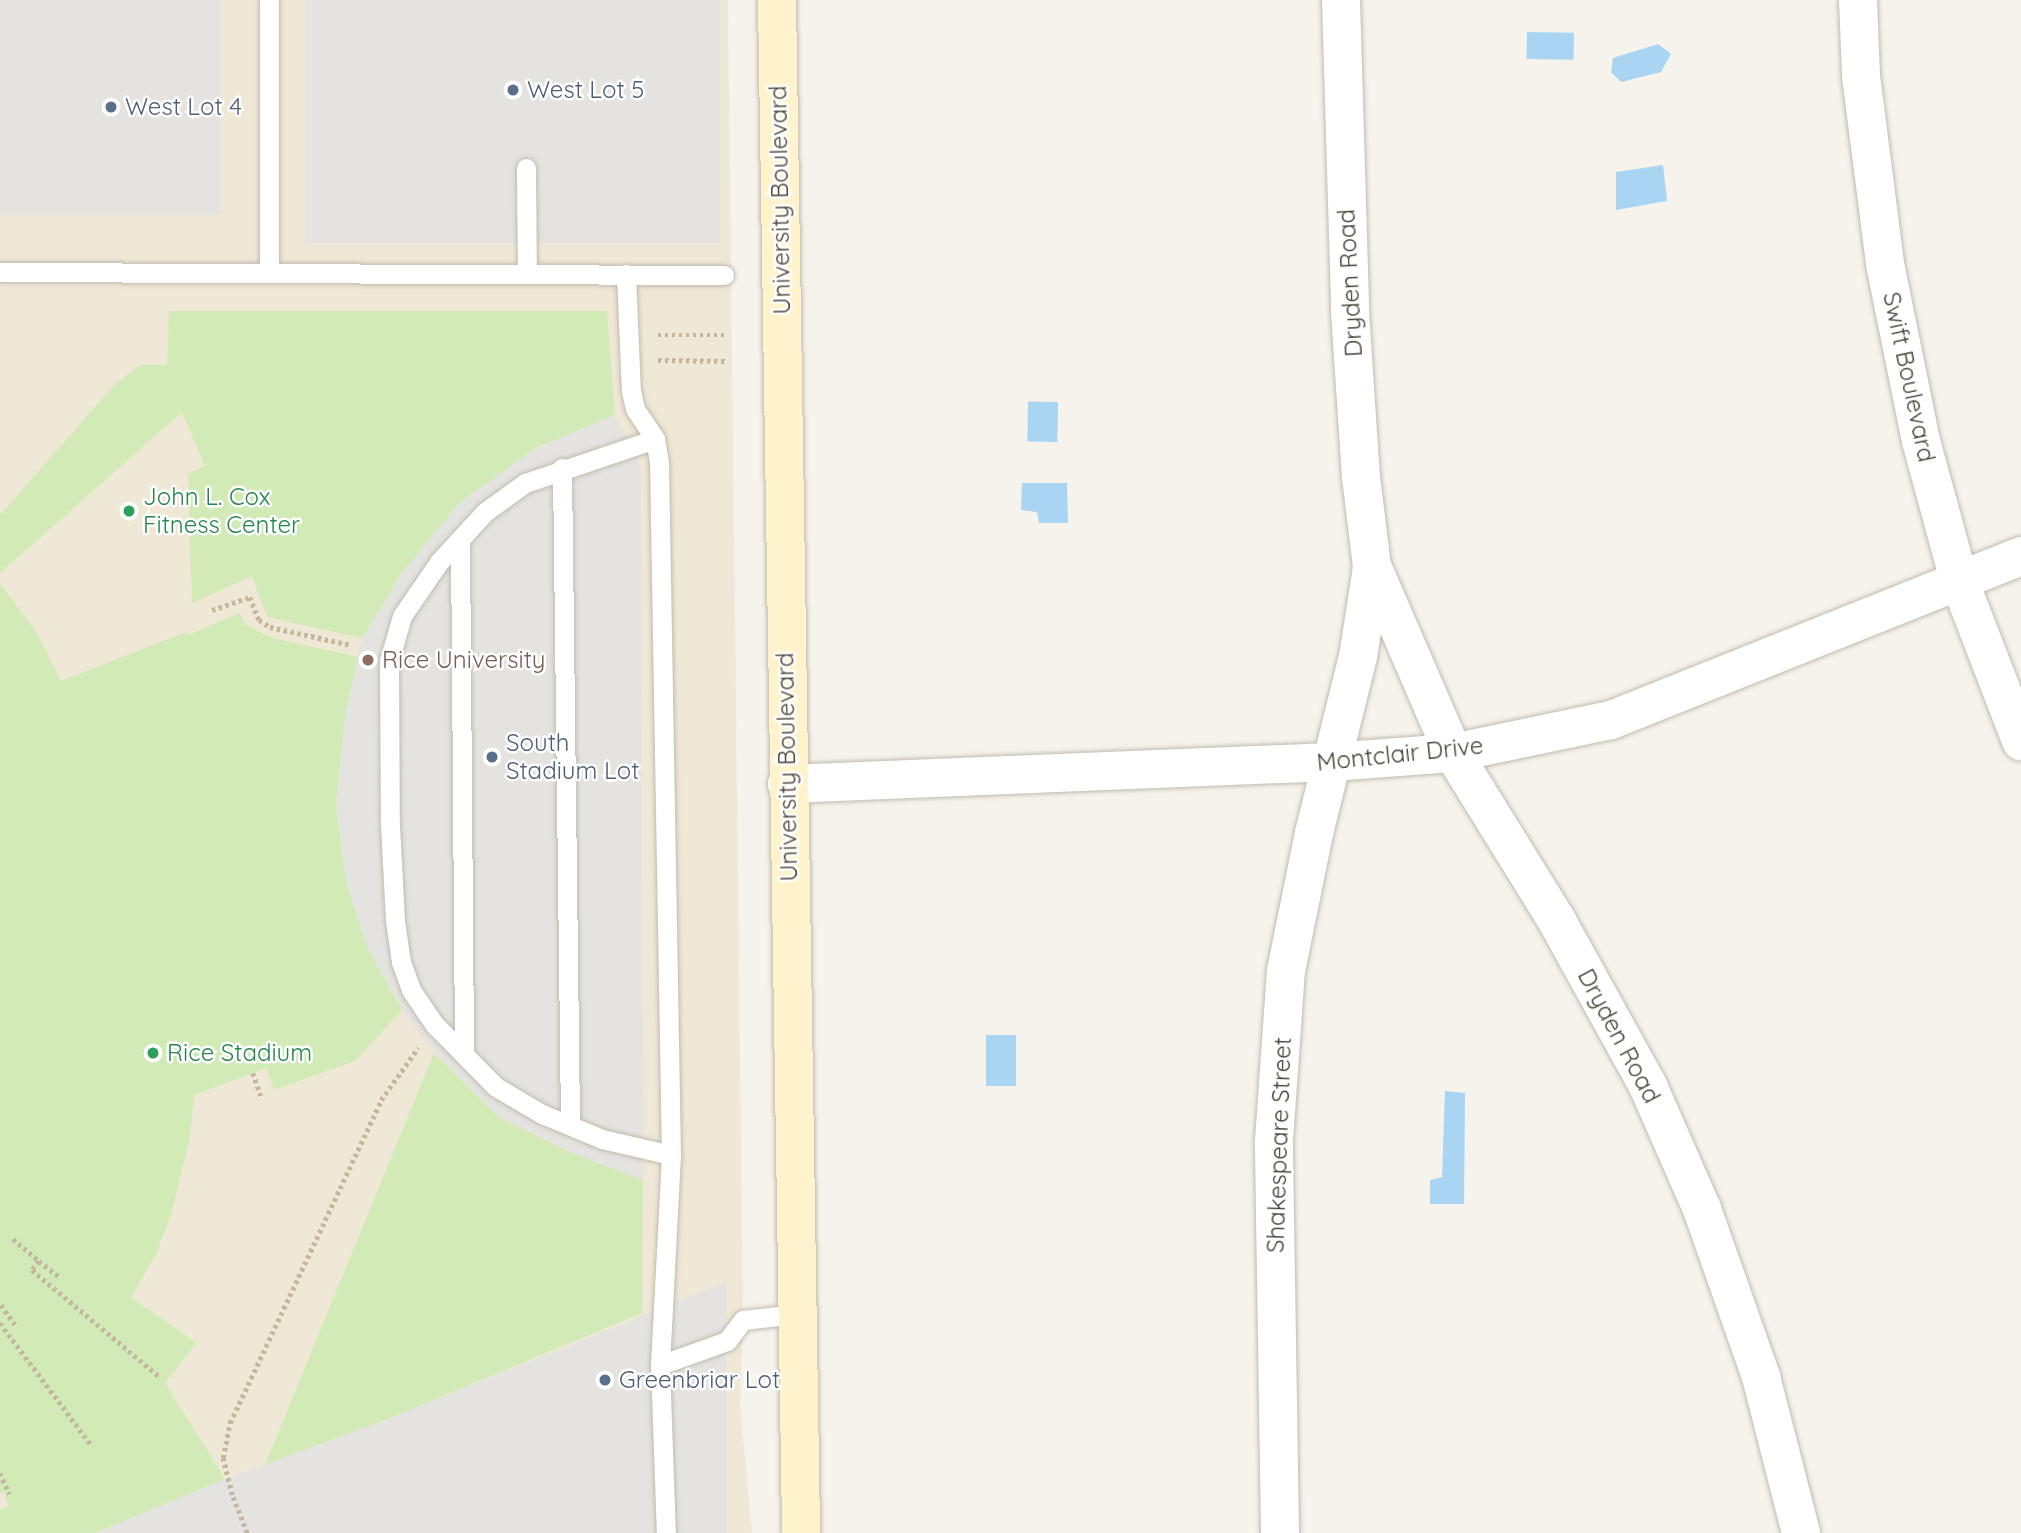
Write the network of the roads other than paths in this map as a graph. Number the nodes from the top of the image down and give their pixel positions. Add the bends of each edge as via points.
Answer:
1 (269, 0) edge
2 (777, 0) edge
3 (1341, 0) edge
4 (1858, 0) edge
5 (526, 168) dead end
6 (0, 272) edge
7 (269, 273) junction
8 (527, 274) junction
9 (626, 274) junction
10 (724, 275) dead end
11 (655, 439) junction
12 (562, 468) junction
13 (460, 539) junction
14 (2021, 556) edge
15 (1372, 566) junction
16 (1959, 580) junction
17 (2021, 741) edge
18 (1453, 753) junction
19 (1331, 762) junction
20 (787, 784) junction
21 (464, 1054) junction
22 (570, 1125) junction
23 (671, 1155) junction
24 (796, 1314) junction
25 (660, 1365) junction
26 (666, 1533) edge
27 (801, 1533) edge
28 (1280, 1533) edge
29 (1801, 1533) edge

1 - 7 lane
2 - 20 main road, University Boulevard
3 - 15 street, Dryden Road via 1350,312
4 - 16 street, Swift Boulevard via 1861,76 1885,264 1921,441
5 - 8 lane
6 - 7 lane
7 - 8 lane
8 - 9 lane
9 - 10 lane
9 - 11 lane via 635,409
11 - 12 lane
11 - 23 lane via 660,476
12 - 13 lane via 524,483 485,512
12 - 22 lane
13 - 21 lane
13 - 21 lane via 402,616 389,661 395,921 401,962 434,1024
14 - 16 street, Montclair Drive
15 - 18 street, Dryden Road
15 - 19 street, Dryden Road via 1357,657
16 - 17 street, Swift Boulevard
16 - 18 street, Montclair Drive via 1611,720
18 - 19 street, Montclair Drive
18 - 29 street, Dryden Road via 1557,921 1648,1086 1702,1209 1761,1377
19 - 20 street, Montclair Drive
19 - 28 street, Shakespeare Street via 1286,971 1274,1140
20 - 24 main road, University Boulevard
21 - 22 lane via 496,1087
22 - 23 lane via 602,1139
23 - 25 lane
24 - 25 lane via 743,1320 727,1341
24 - 27 main road, University Boulevard
25 - 26 lane

